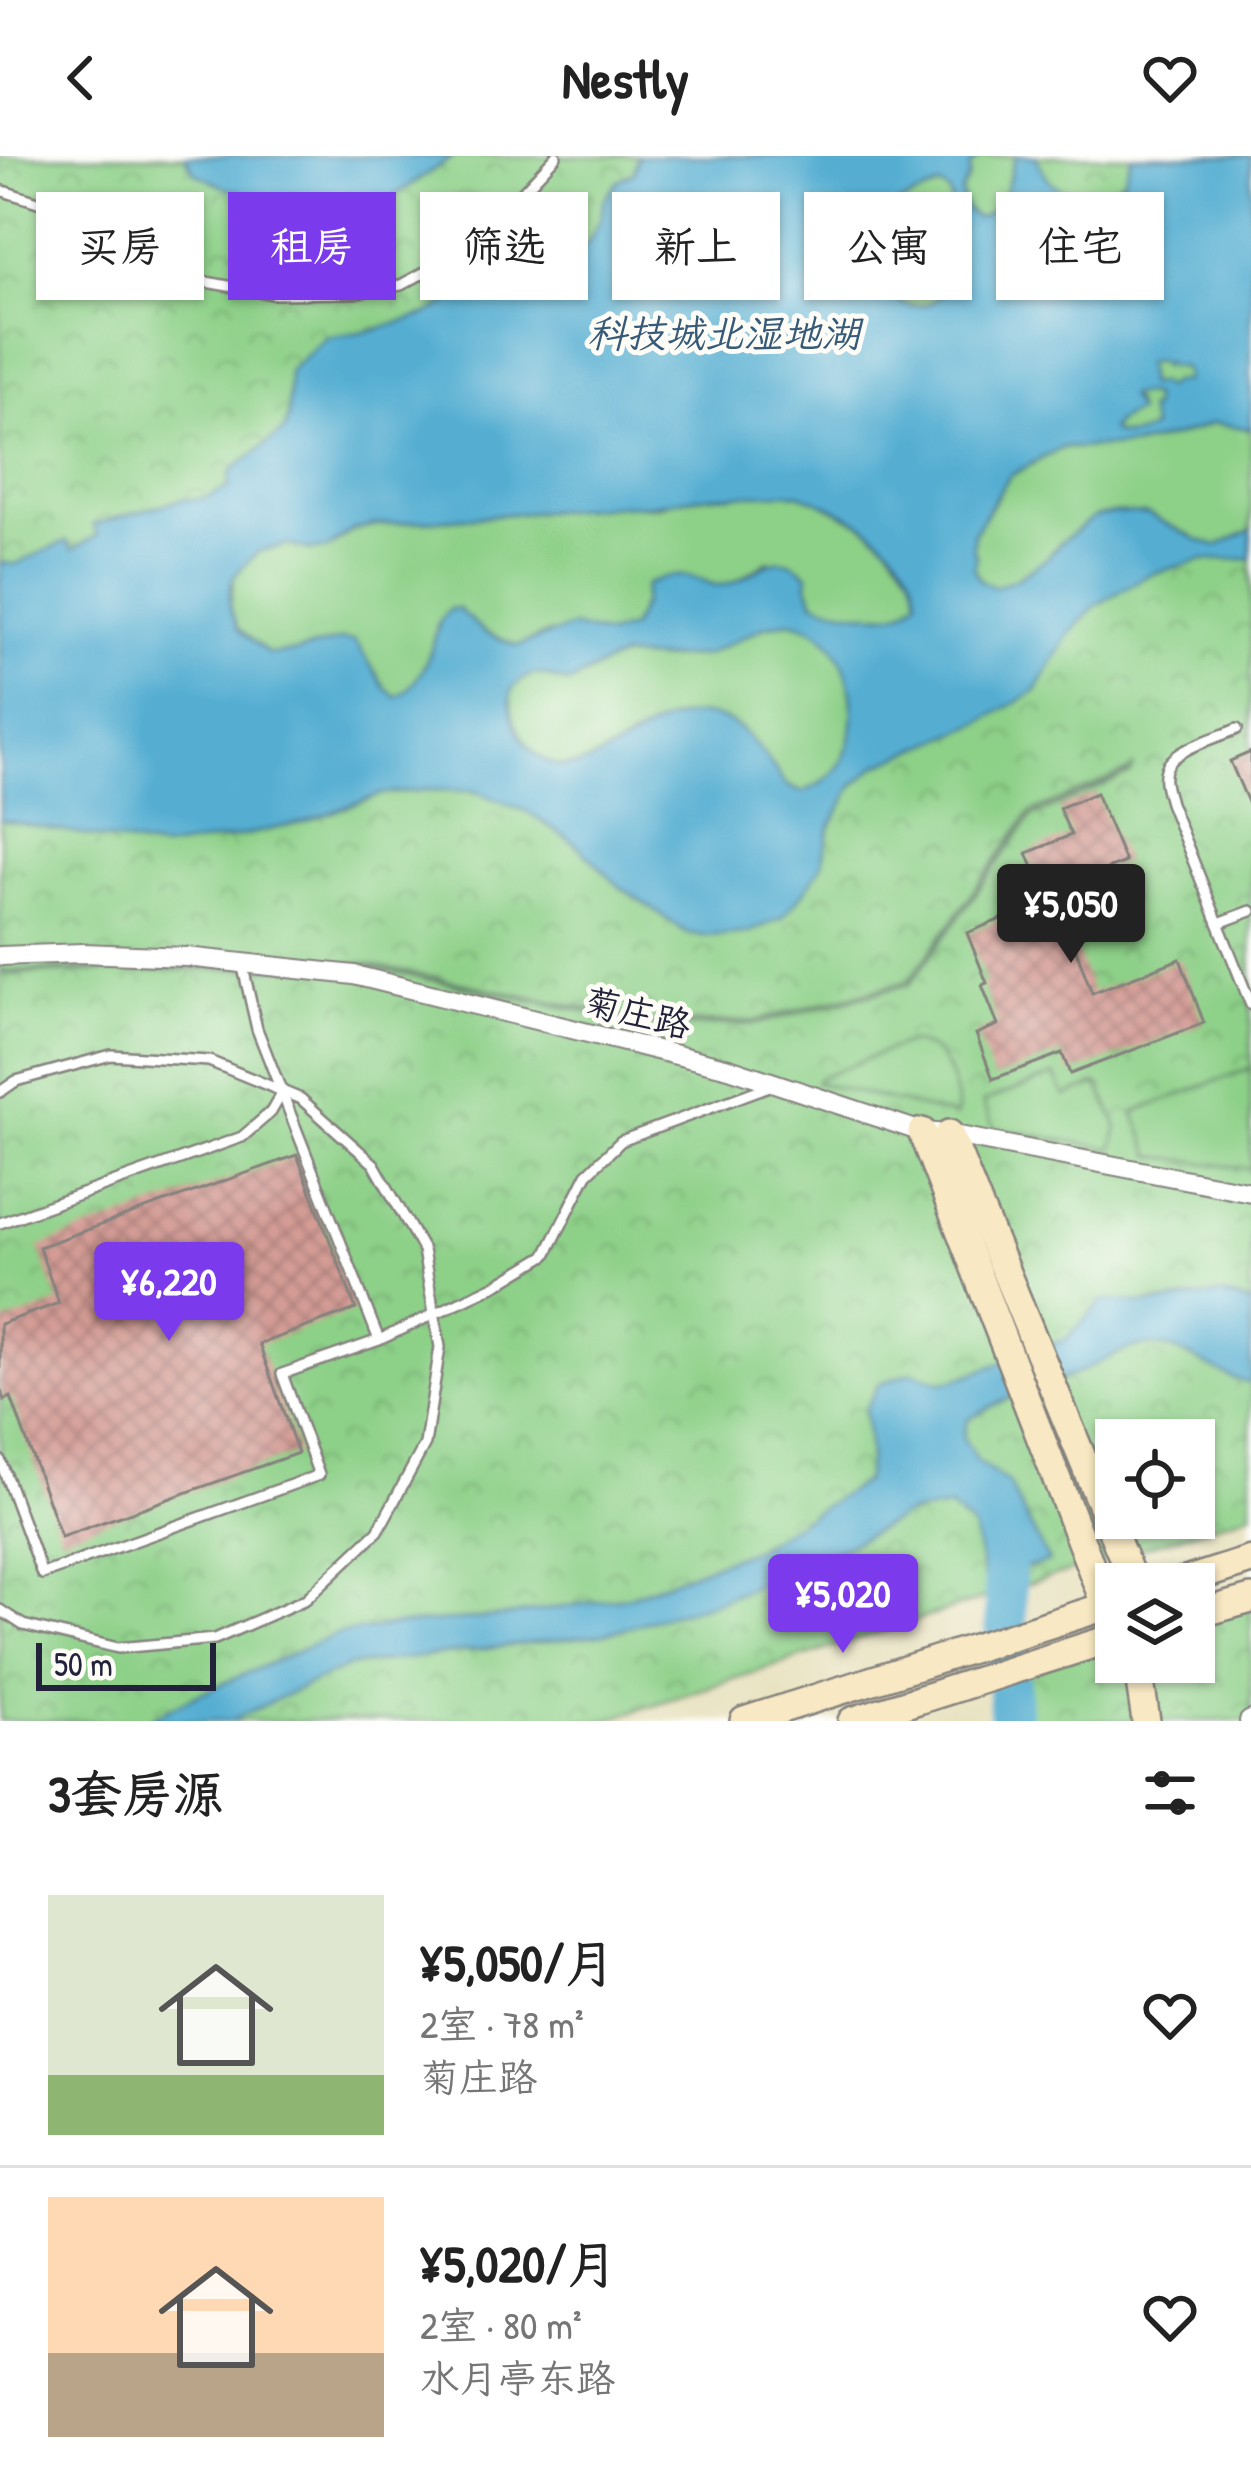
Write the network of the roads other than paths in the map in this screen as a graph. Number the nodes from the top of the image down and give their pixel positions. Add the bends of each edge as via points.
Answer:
1 (556, 156) edge
2 (0, 190) edge
3 (1237, 729) dead end
4 (1251, 910) edge
5 (1220, 923) junction
6 (0, 956) edge
7 (242, 963) junction
8 (1251, 1005) edge
9 (776, 1083) junction
10 (283, 1091) junction
11 (0, 1092) edge
12 (936, 1133) junction
13 (1251, 1192) edge
14 (0, 1223) edge
15 (997, 1287) junction
16 (434, 1314) junction
17 (380, 1340) junction
18 (0, 1460) edge
19 (1251, 1560) edge
20 (1125, 1563) edge
21 (1215, 1572) edge
22 (1095, 1582) edge
23 (1251, 1599) edge
24 (1215, 1609) edge
25 (0, 1610) edge
26 (1095, 1612) edge
27 (1095, 1644) edge
28 (1140, 1683) edge
29 (744, 1721) edge
30 (852, 1721) edge
31 (1146, 1721) edge

1 - 2 lane via 448,259 401,285 355,293 273,294 206,282
3 - 5 lane via 1180,753 1165,781
4 - 5 lane
5 - 8 lane
6 - 7 street, 菊庄路
7 - 9 street, 菊庄路 via 355,975
7 - 10 lane via 256,1029
9 - 12 street, 菊庄路
9 - 16 lane via 621,1141 587,1174 546,1255
10 - 11 lane via 209,1061 111,1055
10 - 14 lane via 242,1137
10 - 16 lane via 374,1164 423,1250
10 - 17 lane
12 - 13 street, 菊庄路
12 - 15 street
15 - 20 street
15 - 22 street
16 - 17 lane
16 - 25 lane via 440,1347 424,1444 378,1531 306,1599 215,1639 118,1648 23,1624
17 - 18 lane via 282,1374 319,1475 42,1574
19 - 21 street
23 - 24 street
26 - 29 street
27 - 30 street
28 - 31 street

